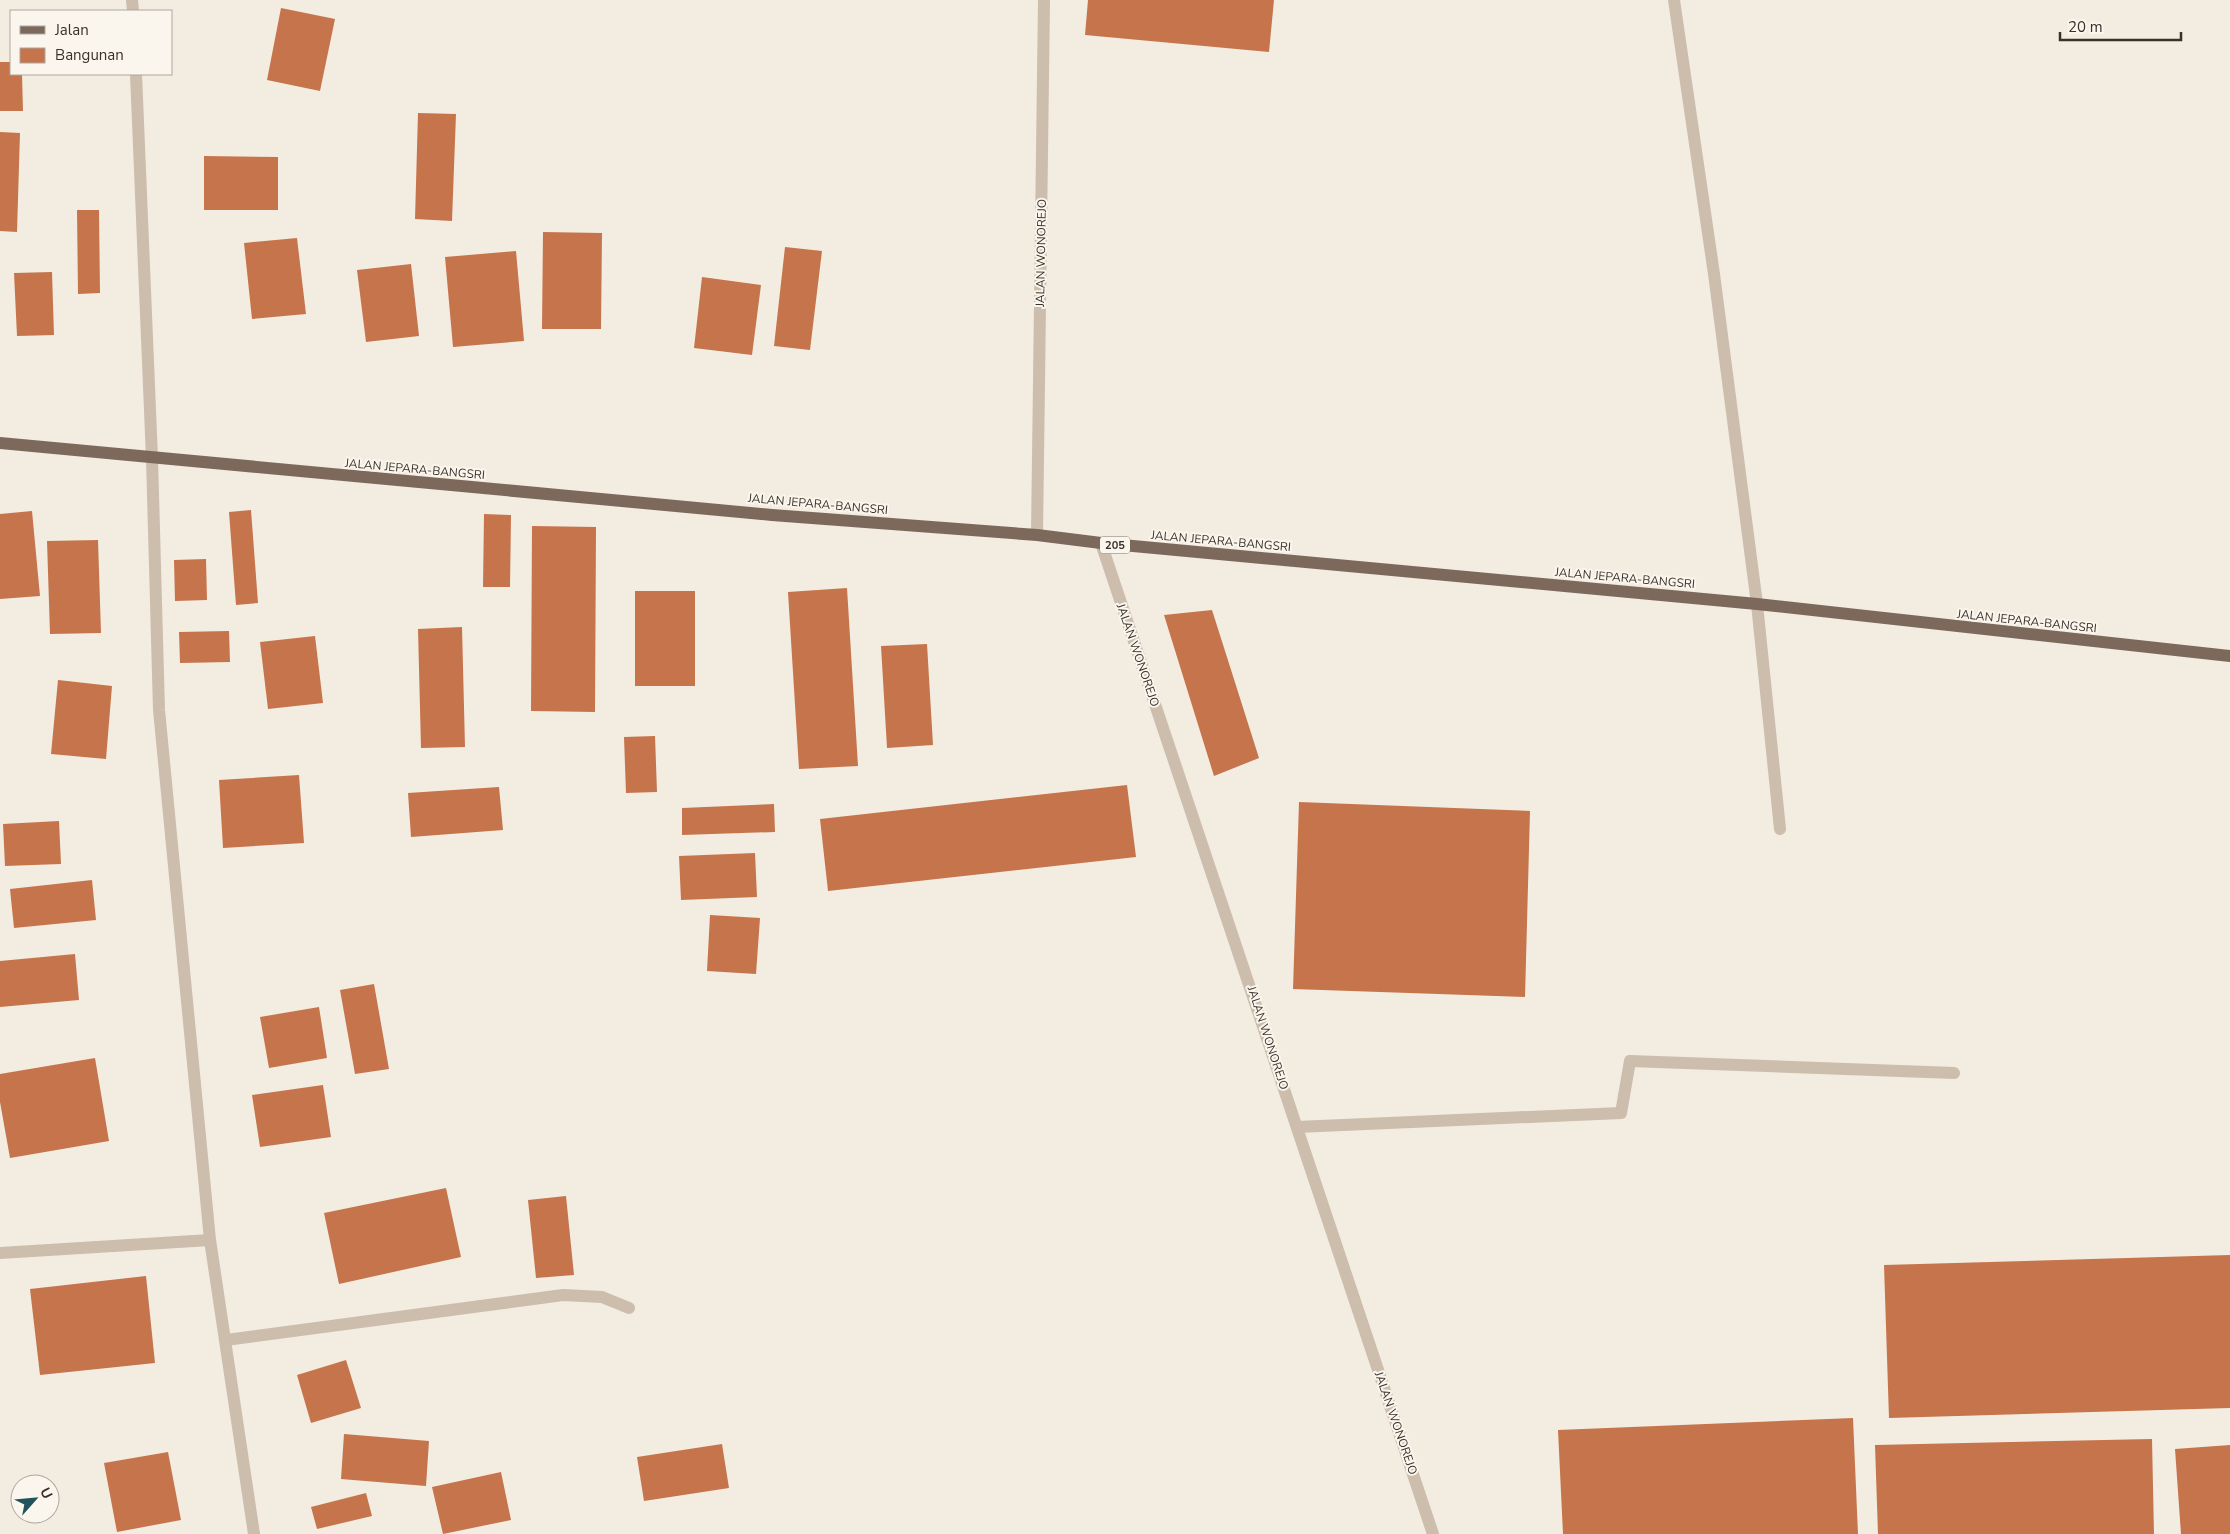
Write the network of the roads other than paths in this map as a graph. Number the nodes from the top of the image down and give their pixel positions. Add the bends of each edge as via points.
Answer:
1 (1044, 0) edge
2 (1674, 0) edge
3 (136, 75) edge
4 (0, 443) edge
5 (152, 458) junction
6 (1037, 535) junction
7 (1101, 543) junction
8 (1757, 604) junction
9 (2230, 656) edge
10 (1780, 830) dead end
11 (1954, 1073) dead end
12 (1297, 1127) junction
13 (210, 1240) junction
14 (0, 1253) edge
15 (630, 1308) dead end
16 (226, 1340) junction
17 (254, 1534) edge
18 (1433, 1534) edge

1 - 6 street, JALAN WONOREJO
2 - 8 street
3 - 5 street
4 - 5 main road, JALAN JEPARA-BANGSRI / 205
5 - 6 main road, JALAN JEPARA-BANGSRI / 205 via 772,515
5 - 13 street via 159,710
6 - 7 main road, JALAN JEPARA-BANGSRI / 205
7 - 8 main road, JALAN JEPARA-BANGSRI / 205
7 - 12 street, JALAN WONOREJO
8 - 9 main road, JALAN JEPARA-BANGSRI / 205
8 - 10 street
11 - 12 street via 1630,1060 1620,1113
12 - 18 street, JALAN WONOREJO
13 - 14 street
13 - 16 street
15 - 16 street via 611,1299 563,1295
16 - 17 street

